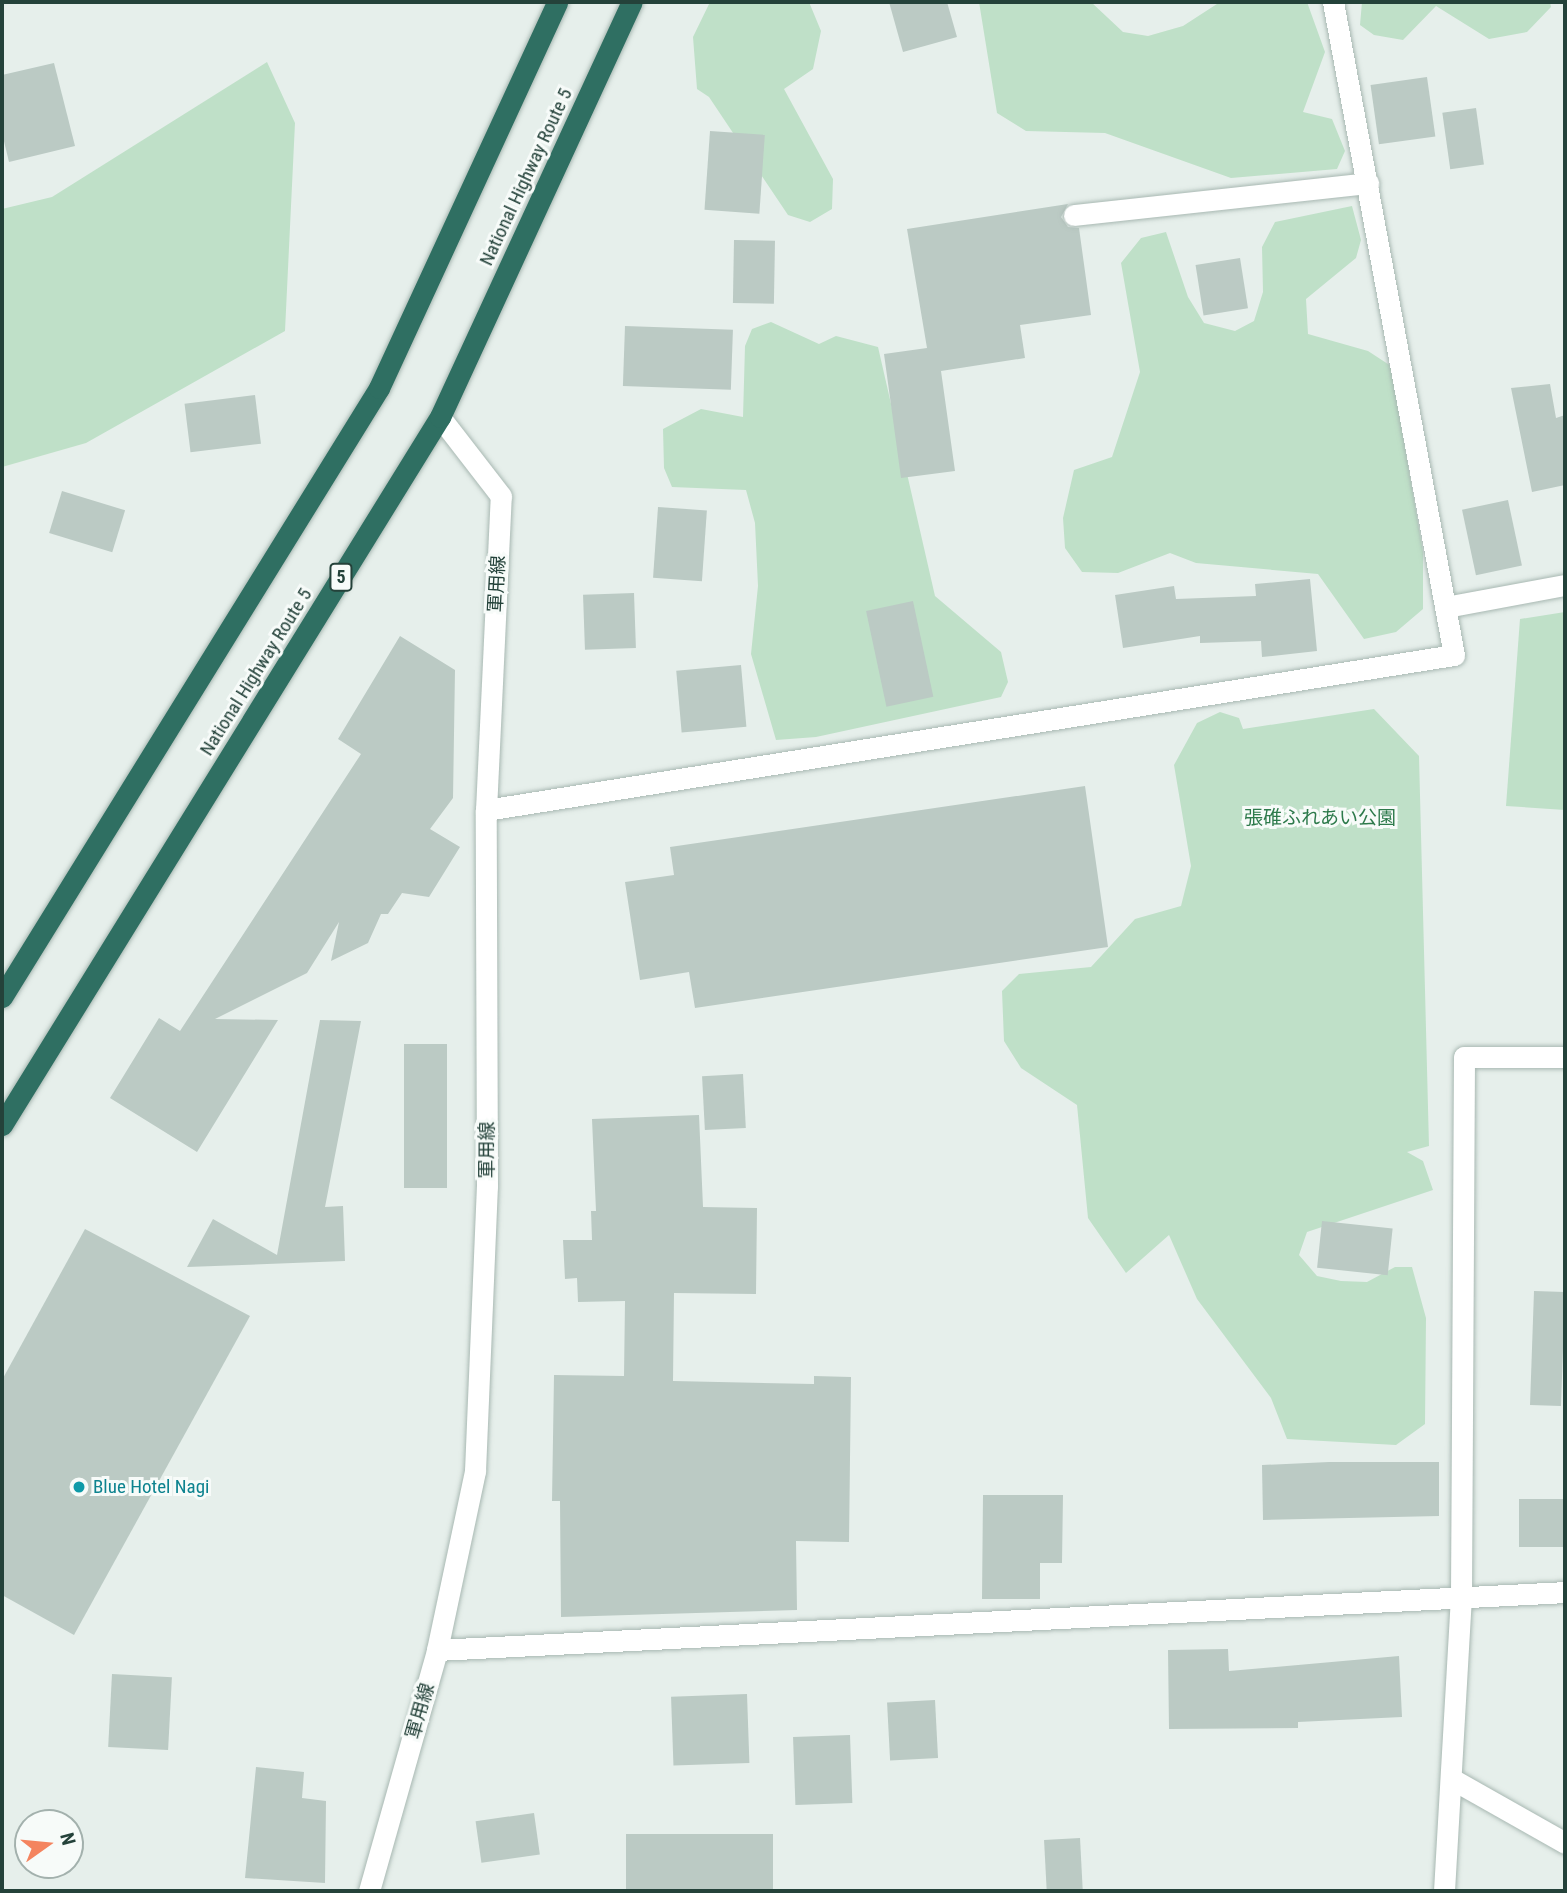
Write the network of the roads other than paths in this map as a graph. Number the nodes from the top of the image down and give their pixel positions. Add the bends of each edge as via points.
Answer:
1 (557, 2) edge
2 (632, 2) edge
3 (1333, 2) edge
4 (1368, 183) junction
5 (1074, 215) dead end
6 (440, 417) junction
7 (1565, 585) edge
8 (1446, 607) junction
9 (486, 810) junction
10 (2, 997) edge
11 (1565, 1057) edge
12 (2, 1125) edge
13 (1565, 1592) edge
14 (1461, 1596) junction
15 (437, 1650) junction
16 (1451, 1779) junction
17 (1565, 1843) edge
18 (369, 1891) edge
19 (1444, 1891) edge

1 - 10 highway via 379,388
2 - 6 highway, National Highway Route 5 / 5
3 - 4 street
4 - 5 street
4 - 8 street
6 - 9 street, 軍用線 via 501,496
6 - 12 highway, National Highway Route 5 / 5
7 - 8 street
8 - 9 street via 1454,654
9 - 15 street, 軍用線 via 487,1186 475,1471
11 - 14 street via 1464,1057
13 - 14 street
14 - 15 street
14 - 16 street
15 - 18 street, 軍用線
16 - 17 street
16 - 19 street

